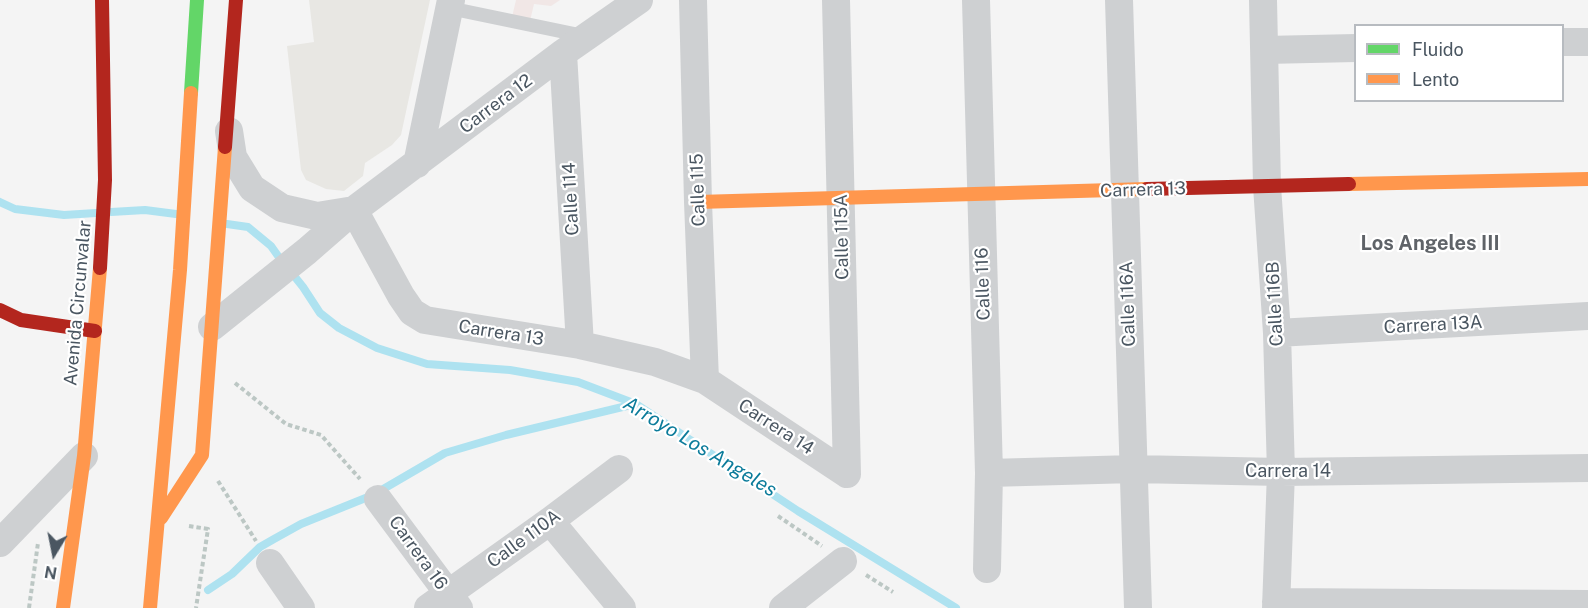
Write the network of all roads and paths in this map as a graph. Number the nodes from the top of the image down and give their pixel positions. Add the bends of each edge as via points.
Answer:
1 (102, 0) edge
2 (197, 0) edge
3 (236, 0) edge
4 (639, 0) edge
5 (693, 0) edge
6 (836, 0) edge
7 (976, 0) edge
8 (1119, 0) edge
9 (1263, 0) edge
10 (450, 4) edge
11 (586, 36) junction
12 (1564, 42) edge
13 (1588, 42) edge
14 (1354, 48) edge
15 (1265, 50) junction
16 (563, 53) junction
17 (227, 120) junction
18 (417, 164) junction
19 (1588, 179) edge
20 (1267, 186) junction
21 (1125, 190) junction
22 (980, 194) junction
23 (841, 198) junction
24 (698, 202) junction
25 (354, 210) junction
26 (0, 310) edge
27 (1588, 316) edge
28 (212, 327) junction
29 (95, 331) junction
30 (1277, 333) junction
31 (580, 345) junction
32 (209, 363) junction
33 (705, 380) junction
34 (202, 455) junction
35 (84, 456) junction
36 (1588, 468) edge
37 (619, 469) dead end
38 (1134, 469) junction
39 (1281, 472) junction
40 (989, 473) junction
41 (848, 474) joint
42 (373, 493) joint
43 (550, 521) junction
44 (158, 522) junction
45 (189, 526) dead end
46 (254, 539) dead end
47 (0, 543) edge
48 (843, 561) dead end
49 (270, 563) dead end
50 (987, 569) dead end
51 (445, 603) edge
52 (1588, 604) edge
53 (1276, 605) edge
54 (788, 607) edge
55 (63, 608) edge
56 (150, 608) edge
57 (196, 608) edge
58 (301, 608) edge
59 (622, 608) edge
60 (1138, 608) edge

1 - 29 main road, Avenida Circunvalar via 105,180
2 - 44 main road via 180,270
3 - 17 main road
4 - 11 street, Carrera 12
5 - 24 street, Calle 115
6 - 23 street, Calle 115A
7 - 22 street, Calle 116
8 - 21 street, Calle 116A
9 - 15 street, Calle 116B
10 - 11 lane
10 - 18 street
11 - 16 street, Carrera 12
12 - 13 street
14 - 15 street
15 - 20 street, Calle 116B
16 - 18 street, Carrera 12
16 - 31 street, Calle 114
17 - 25 street, Carrera 12 via 233,157 252,188 282,208 317,216
17 - 28 main road
18 - 25 street, Carrera 12
19 - 20 main road, Carrera 13
20 - 21 main road, Carrera 13
20 - 30 street, Calle 116B
21 - 22 main road, Carrera 13
21 - 38 street, Calle 116A
22 - 23 main road, Carrera 13
22 - 40 street, Calle 116
23 - 24 main road, Carrera 13
23 - 41 street, Calle 115A
24 - 33 street, Calle 115
25 - 28 street, Carrera 12
25 - 31 street, Carrera 13 via 401,296 412,312 425,320
26 - 29 main road via 21,320
27 - 30 street, Carrera 13A
28 - 32 main road
29 - 35 main road, Avenida Circunvalar
30 - 39 street, Calle 116B
31 - 33 street, Carrera 13 via 655,362
32 - 34 main road
32 - 42 path via 286,424 321,435
33 - 41 street, Carrera 14
34 - 44 main road
34 - 46 path
35 - 47 street
35 - 55 main road, Avenida Circunvalar
36 - 39 street, Carrera 14
37 - 43 street, Calle 110A
38 - 39 street, Carrera 14
38 - 40 street, Carrera 14
38 - 60 street, Calle 116A
39 - 53 street, Calle 116B
40 - 50 street, Calle 116
42 - 51 street, Carrera 16
43 - 51 street, Calle 110A
43 - 59 street
44 - 56 main road
45 - 57 path via 208,529
48 - 54 street
49 - 58 street
52 - 53 street

